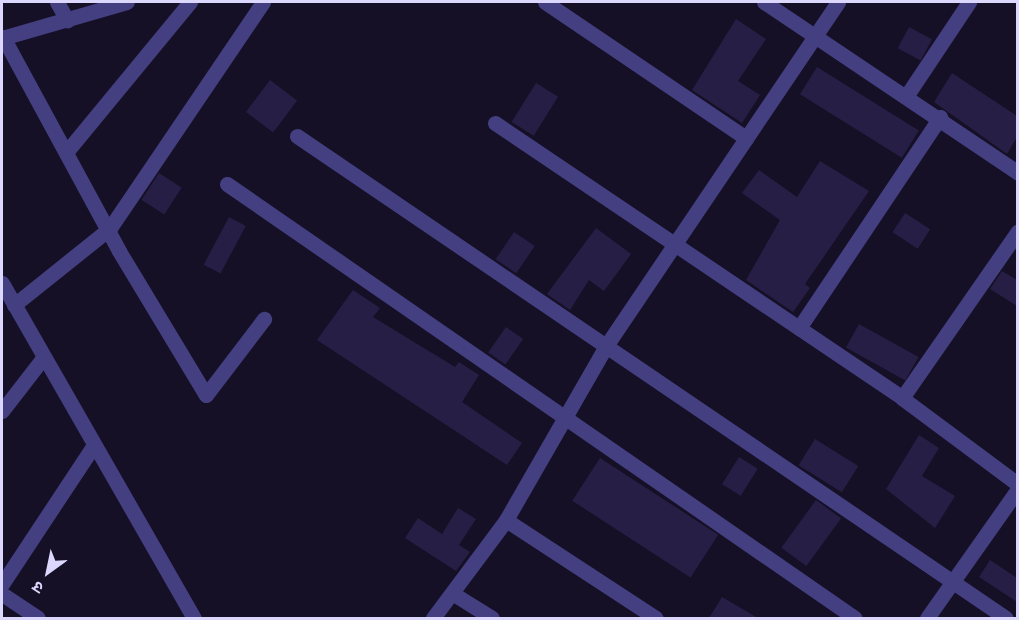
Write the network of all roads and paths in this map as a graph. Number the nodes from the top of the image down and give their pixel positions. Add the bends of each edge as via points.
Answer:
1 (57, 2) edge
2 (127, 2) edge
3 (190, 2) edge
4 (263, 2) edge
5 (545, 2) edge
6 (764, 2) edge
7 (838, 2) edge
8 (969, 2) edge
9 (67, 20) junction
10 (816, 35) junction
11 (2, 38) edge
12 (907, 95) junction
13 (940, 117) junction
14 (495, 123) dead end
15 (297, 136) dead end
16 (746, 138) junction
17 (68, 150) junction
18 (1017, 173) edge
19 (227, 184) dead end
20 (110, 228) junction
21 (1017, 231) edge
22 (676, 245) junction
23 (2, 283) edge
24 (14, 305) junction
25 (264, 318) dead end
26 (799, 328) junction
27 (606, 346) junction
28 (43, 358) junction
29 (902, 398) junction
30 (2, 411) edge
31 (561, 420) junction
32 (94, 445) junction
33 (1017, 484) edge
34 (1017, 489) edge
35 (506, 520) junction
36 (952, 580) junction
37 (2, 584) edge
38 (453, 593) junction
39 (2, 594) edge
40 (38, 618) edge
41 (194, 618) edge
42 (433, 618) edge
43 (492, 618) edge
44 (656, 618) edge
45 (855, 618) edge
46 (927, 618) edge
47 (1006, 618) edge

1 - 9 street
2 - 9 street
3 - 17 street
4 - 20 street
5 - 16 street
6 - 10 street
7 - 10 street
8 - 12 street
9 - 11 street
10 - 12 street
10 - 16 street
11 - 17 street
12 - 13 street
13 - 18 street
13 - 26 street
14 - 22 street
15 - 27 street
16 - 22 street
17 - 20 street
19 - 31 street
20 - 24 street
20 - 25 street via 206,395
21 - 29 street
22 - 26 street
22 - 27 street
23 - 24 street
24 - 28 street
26 - 29 street
27 - 31 street
27 - 36 street
28 - 30 street
28 - 32 street
29 - 33 street
31 - 35 street
31 - 45 street
32 - 37 street
32 - 41 street
34 - 36 street
35 - 38 street
35 - 44 street
36 - 46 street
36 - 47 street
38 - 42 street
38 - 43 street
39 - 40 street

